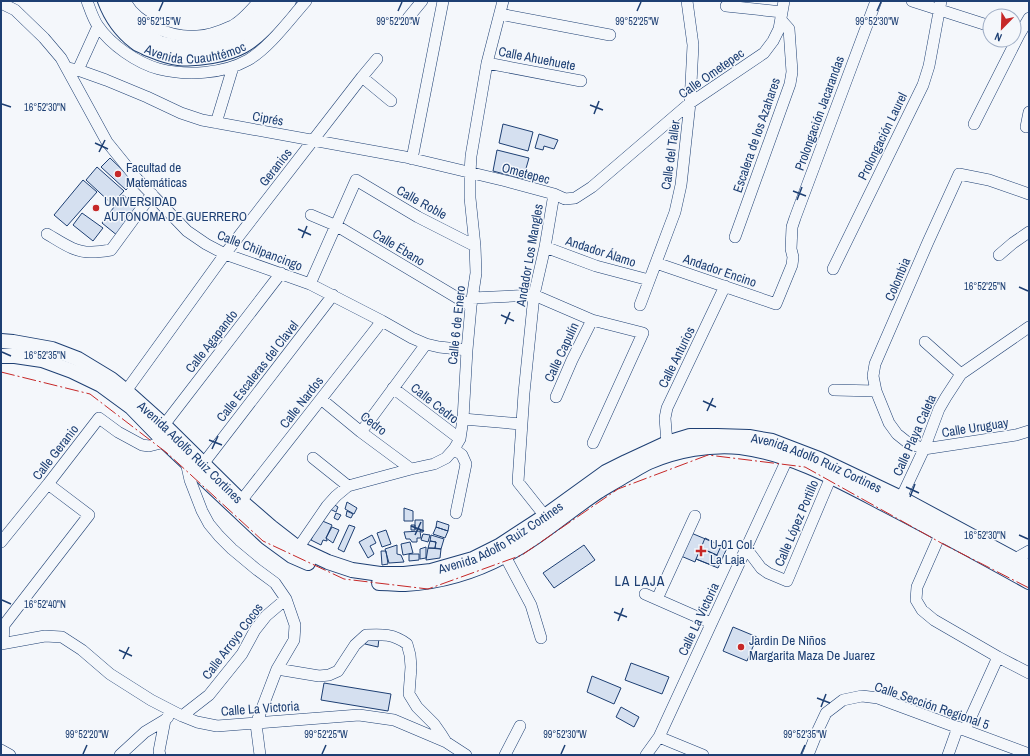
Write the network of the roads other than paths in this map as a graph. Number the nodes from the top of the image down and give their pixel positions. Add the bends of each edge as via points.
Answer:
1 (87, 1) edge
2 (105, 1) edge
3 (117, 1) edge
4 (125, 1) edge
5 (259, 1) edge
6 (274, 1) edge
7 (289, 1) edge
8 (306, 1) edge
9 (422, 1) edge
10 (443, 1) edge
11 (503, 1) edge
12 (687, 1) edge
13 (876, 1) edge
14 (912, 1) edge
15 (1, 3) edge
16 (249, 5) edge
17 (940, 5) edge
18 (726, 6) dead end
19 (782, 11) edge
20 (500, 14) junction
21 (408, 18) dead end
22 (1029, 18) edge
23 (982, 23) edge
24 (98, 26) junction
25 (1022, 33) edge
26 (610, 35) dead end
27 (1014, 48) edge
28 (377, 59) dead end
29 (487, 63) junction
30 (233, 66) junction
31 (72, 69) junction
32 (362, 77) junction
33 (581, 81) dead end
34 (391, 101) dead end
35 (690, 103) junction
36 (1029, 112) edge
37 (216, 123) junction
38 (974, 124) dead end
39 (1026, 127) dead end
40 (313, 140) junction
41 (412, 159) junction
42 (470, 173) junction
43 (152, 194) junction
44 (554, 194) junction
45 (1029, 194) edge
46 (575, 198) joint
47 (311, 215) dead end
48 (336, 226) junction
49 (1029, 232) edge
50 (47, 234) dead end
51 (735, 237) dead end
52 (475, 246) junction
53 (545, 247) junction
54 (225, 254) junction
55 (999, 255) dead end
56 (656, 263) junction
57 (833, 268) dead end
58 (280, 273) junction
59 (649, 280) junction
60 (310, 284) junction
61 (725, 286) junction
62 (534, 295) junction
63 (333, 296) junction
64 (472, 302) junction
65 (776, 304) joint
66 (640, 305) dead end
67 (592, 320) junction
68 (382, 321) junction
69 (1029, 327) edge
70 (1, 342) edge
71 (924, 342) dead end
72 (426, 344) junction
73 (467, 350) junction
74 (1, 356) edge
75 (961, 374) junction
76 (393, 388) junction
77 (834, 390) dead end
78 (126, 391) junction
79 (876, 391) junction
80 (556, 397) dead end
81 (321, 399) junction
82 (463, 419) junction
83 (521, 424) junction
84 (1029, 431) edge
85 (361, 432) junction
86 (167, 434) junction
87 (593, 443) dead end
88 (667, 443) junction
89 (457, 444) junction
90 (924, 449) junction
91 (790, 454) junction
92 (313, 458) dead end
93 (186, 462) junction
94 (202, 464) junction
95 (411, 469) junction
96 (831, 477) junction
97 (48, 484) junction
98 (348, 486) junction
99 (901, 498) junction
100 (241, 500) junction
101 (456, 513) dead end
102 (544, 516) junction
103 (695, 516) dead end
104 (943, 528) junction
105 (1, 542) edge
106 (746, 548) junction
107 (1029, 551) edge
108 (295, 552) junction
109 (505, 556) junction
110 (1015, 560) junction
111 (1029, 567) edge
112 (1029, 582) edge
113 (645, 594) dead end
114 (286, 598) junction
115 (657, 600) junction
116 (711, 623) junction
117 (541, 638) dead end
118 (2, 644) edge
119 (998, 657) junction
120 (277, 669) junction
121 (1029, 673) edge
122 (177, 714) junction
123 (165, 720) junction
124 (256, 724) junction
125 (520, 726) dead end
126 (961, 728) junction
127 (658, 737) junction
128 (446, 742) junction
129 (1, 750) edge
130 (812, 752) edge
131 (1029, 754) edge
132 (10, 755) edge
133 (120, 755) edge
134 (160, 755) edge
135 (260, 755) edge
136 (466, 755) edge
137 (504, 755) edge
138 (646, 755) edge
139 (703, 755) edge
140 (948, 755) edge

1 - 24 street
2 - 7 main road, Avenida Cuauhtémoc via 122,30 136,43 177,58 221,54 244,46 261,32
3 - 6 main road, Avenida Cuauhtémoc via 140,31 160,43 198,47 219,43 239,35
4 - 16 street via 137,16 149,24 180,36 215,33 233,25
5 - 16 street
8 - 30 street via 267,46 249,59
9 - 21 street
10 - 41 street
11 - 20 street, Calle 6 de Enero
12 - 35 street, Calle del Taller via 693,44
13 - 65 street, Prolongación Jacarandas via 795,218 792,228 792,265
14 - 17 street
15 - 31 street, Calle Chilpancingo via 15,10
17 - 23 street
17 - 57 street, Prolongación Laurel via 923,85
18 - 19 street
19 - 35 street, Calle Ometepec via 779,29 764,53
19 - 51 street, Escalera de los Azahares via 789,29 792,72 790,84
20 - 26 street
20 - 29 street, Calle 6 de Enero
22 - 25 street
24 - 30 street via 115,46 135,59 158,69 208,72
24 - 31 street
27 - 38 street
28 - 32 street, Geranios
29 - 33 street, Calle Ahuehuete
29 - 42 street, Calle 6 de Enero
30 - 37 street
31 - 37 street, Ciprés via 147,97 181,113
31 - 43 street, Calle Chilpancingo via 108,142
32 - 34 street
32 - 40 street, Geranios
35 - 46 street, Calle Ometepec via 592,187
35 - 56 street, Calle del Taller via 681,185 675,212
36 - 39 street
37 - 40 street, Ciprés
40 - 41 street, Ciprés
40 - 54 street, Geranios
41 - 42 street, Ciprés
42 - 44 street, Ometepec
42 - 52 street, Calle 6 de Enero
43 - 50 street via 111,250 90,253 77,250
43 - 54 street, Calle Chilpancingo via 187,231
44 - 46 street, Ometepec via 565,199
44 - 53 street, Andador Los Mangles
45 - 79 street, Colombia via 989,180 959,174 875,364 873,376
47 - 48 street, Calle Ébano
48 - 52 street, Calle Roble via 356,180 418,217
48 - 60 street
48 - 64 street, Calle Ébano
49 - 55 street
52 - 64 street, Calle 6 de Enero via 476,273
53 - 59 street, Andador Álamo via 596,266
53 - 62 street, Andador Los Mangles
54 - 58 street, Calle Chilpancingo
54 - 78 street, Geranios
56 - 59 street, Calle del Taller
56 - 61 street, Andador Encino
58 - 60 street, Calle Chilpancingo
58 - 86 street, Calle Agapando
59 - 66 street, Calle del Taller
60 - 63 street, Calle Chilpancingo
61 - 65 street, Andador Encino
61 - 88 street, Calle Anturios via 667,408
62 - 64 street
62 - 67 street
62 - 83 street, Andador Los Mangles
63 - 68 street, Calle Chilpancingo
63 - 94 street, Calle Escaleras del Clavel
64 - 73 street, Calle 6 de Enero
67 - 80 street, Calle Capulín
67 - 87 street via 643,333
68 - 72 street, Calle Chilpancingo
68 - 81 street, Calle Nardos
69 - 75 street, Calle Playa Caleta
70 - 78 main road, Avenida Adolfo Ruiz Cortines via 52,349 78,359
71 - 75 street
72 - 73 street, Calle Chilpancingo
72 - 76 street
73 - 82 street, Calle 6 de Enero
74 - 86 main road, Avenida Adolfo Ruiz Cortines via 42,360 72,371 101,385
75 - 90 street, Calle Playa Caleta via 939,409
76 - 85 street
76 - 89 street, Calle Cedro
77 - 79 street
78 - 86 main road, Avenida Adolfo Ruiz Cortines
79 - 90 street, Colombia via 889,423 897,434 907,442
81 - 85 street, Cedro
81 - 100 street, Calle Nardos
82 - 83 street, Calle Cedro
82 - 89 street, Calle 6 de Enero
83 - 102 street, Andador Los Mangles via 518,482
84 - 90 street, Calle Uruguay
85 - 95 street, Cedro
86 - 93 main road, Avenida Adolfo Ruiz Cortines
86 - 94 main road, Avenida Adolfo Ruiz Cortines
86 - 97 street, Calle Geranio via 149,446 142,445 99,418
88 - 91 main road, Avenida Adolfo Ruiz Cortines via 690,436 749,437 772,441
88 - 102 main road, Avenida Adolfo Ruiz Cortines via 606,472
89 - 95 street via 446,458 434,464
89 - 101 street, Calle Cedro via 466,464
90 - 99 street, Calle Playa Caleta
91 - 96 main road, Avenida Adolfo Ruiz Cortines
91 - 99 main road, Avenida Adolfo Ruiz Cortines via 819,459
91 - 106 street, Calle La Victoria
91 - 109 main road, Avenida Adolfo Ruiz Cortines via 739,447 708,447 676,452 649,462 599,491 542,533
92 - 98 street
93 - 108 main road, Avenida Adolfo Ruiz Cortines via 266,537
93 - 114 street via 190,480 209,524 232,549 275,583
94 - 100 main road, Avenida Adolfo Ruiz Cortines
95 - 98 street
96 - 104 main road, Avenida Adolfo Ruiz Cortines
96 - 106 street, Calle López Portillo via 787,581 761,568
97 - 105 street, Calle Geranio
97 - 118 street via 90,515 4,625
98 - 108 street via 327,506
99 - 104 main road, Avenida Adolfo Ruiz Cortines
100 - 108 main road, Avenida Adolfo Ruiz Cortines
102 - 108 main road, Avenida Adolfo Ruiz Cortines via 499,546 473,559 431,571 380,574 352,570
103 - 115 street
104 - 110 main road, Avenida Adolfo Ruiz Cortines
104 - 112 main road, Avenida Adolfo Ruiz Cortines
104 - 119 street via 917,587 916,600 922,610 934,620
106 - 116 street, Calle La Victoria
107 - 110 street
108 - 109 main road, Avenida Adolfo Ruiz Cortines via 322,569 348,577 377,583 403,584 445,578 474,570
109 - 117 street via 531,605
110 - 111 main road, Avenida Adolfo Ruiz Cortines
113 - 115 street
114 - 120 street via 295,625 294,640
114 - 122 street, Calle Arroyo Cocos via 266,616 242,654 209,695
115 - 116 street
116 - 127 street, Calle La Victoria
118 - 122 street, Calle La Victoria via 45,636 62,637 110,674
119 - 121 street
119 - 126 street
120 - 124 street
120 - 128 street via 319,676 329,675 338,671 355,645 366,635 384,634 400,639 407,644 410,655 409,694
122 - 123 street, Calle Arroyo Cocos
122 - 124 street, Calle La Victoria via 196,722 216,726
123 - 133 street, Calle Arroyo Cocos via 145,732
123 - 134 street
124 - 128 street, Calle La Victoria via 360,715 394,720
124 - 135 street
125 - 137 street
126 - 130 street, Calle Sección Regional 5 via 878,698 862,696 843,700 826,713
126 - 131 street, Calle Sección Regional 5
126 - 140 street
127 - 138 street, Calle La Victoria
127 - 139 street
128 - 136 street, Calle La Victoria
129 - 132 street

